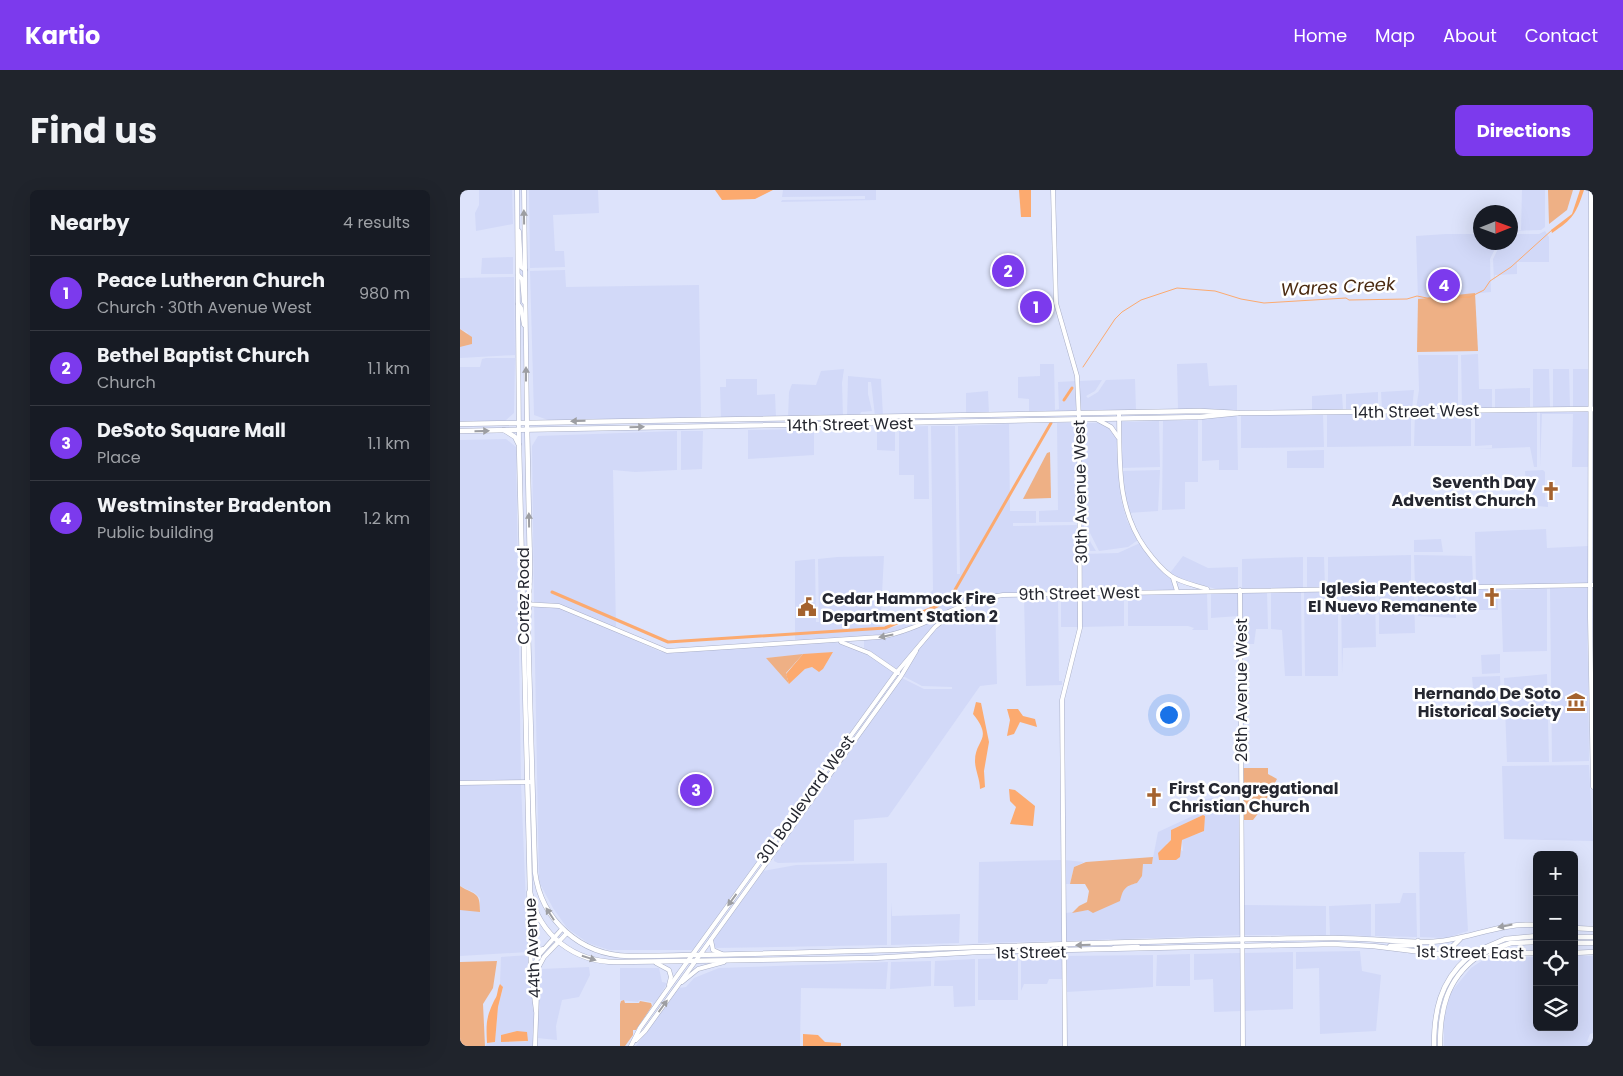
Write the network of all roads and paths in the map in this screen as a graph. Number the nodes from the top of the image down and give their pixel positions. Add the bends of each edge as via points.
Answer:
1 (516, 190) edge
2 (524, 190) edge
3 (1053, 190) edge
4 (1591, 190) edge
5 (517, 226) junction
6 (525, 270) junction
7 (518, 276) junction
8 (518, 304) junction
9 (525, 307) junction
10 (526, 327) junction
11 (1592, 409) edge
12 (1079, 416) junction
13 (1119, 416) junction
14 (1096, 419) junction
15 (620, 421) junction
16 (518, 423) junction
17 (527, 423) junction
18 (460, 424) edge
19 (589, 428) junction
20 (504, 430) junction
21 (519, 430) junction
22 (527, 430) junction
23 (460, 431) edge
24 (1119, 441) junction
25 (519, 445) junction
26 (1172, 576) junction
27 (1180, 580) junction
28 (1592, 585) edge
29 (1212, 590) junction
30 (1240, 590) junction
31 (1179, 591) junction
32 (1081, 593) junction
33 (526, 604) junction
34 (964, 606) junction
35 (830, 641) junction
36 (920, 644) junction
37 (896, 672) junction
38 (901, 676) junction
39 (460, 782) edge
40 (529, 782) junction
41 (1593, 787) edge
42 (529, 885) junction
43 (1533, 925) edge
44 (1578, 928) edge
45 (562, 929) junction
46 (1593, 929) edge
47 (566, 933) junction
48 (1533, 936) edge
49 (1578, 937) edge
50 (1593, 937) edge
51 (554, 938) junction
52 (1462, 938) junction
53 (711, 939) junction
54 (1373, 939) junction
55 (1242, 940) junction
56 (1418, 941) junction
57 (559, 942) junction
58 (1192, 942) junction
59 (1533, 942) edge
60 (1150, 943) junction
61 (1578, 943) edge
62 (1593, 943) edge
63 (1316, 944) junction
64 (1064, 945) junction
65 (976, 946) junction
66 (1242, 946) junction
67 (1373, 946) joint
68 (1383, 947) junction
69 (545, 948) junction
70 (928, 949) junction
71 (1154, 949) junction
72 (1108, 950) junction
73 (889, 951) junction
74 (1064, 951) junction
75 (1578, 952) edge
76 (1593, 952) edge
77 (530, 953) junction
78 (1533, 953) edge
79 (1458, 954) junction
80 (692, 955) junction
81 (933, 955) junction
82 (699, 956) junction
83 (733, 957) junction
84 (890, 957) junction
85 (842, 958) junction
86 (695, 960) junction
87 (688, 961) junction
88 (654, 962) junction
89 (531, 979) junction
90 (677, 987) junction
91 (666, 992) junction
92 (536, 1011) junction
93 (632, 1045) edge
94 (536, 1046) edge
95 (1065, 1046) edge
96 (1243, 1046) edge
97 (1434, 1046) edge
98 (1440, 1046) edge

1 - 5 main road, Cortez Road
6 -> 2 main road, Cortez Road
3 - 12 main road, 30th Avenue West via 1056,303 1077,376
4 - 11 main road
5 - 6 main road via 521,267
5 - 7 main road, Cortez Road
6 - 9 main road, Cortez Road
7 - 8 main road, Cortez Road
7 - 9 main road via 522,279
8 - 10 main road
8 - 16 main road, Cortez Road
9 - 10 main road, Cortez Road
17 -> 10 main road, Cortez Road
11 - 13 main road, 14th Street West via 1230,411
11 - 28 main road
12 - 13 main road, 14th Street West
12 - 14 main road, 14th Street West
12 - 15 main road, 14th Street West
19 -> 12 main road, 14th Street West
12 - 32 main road, 30th Avenue West
13 - 14 main road, 14th Street West
13 - 24 main road
14 - 24 main road via 1111,427
15 -> 17 main road, 14th Street West
15 - 19 main road via 595,424
16 - 17 main road, 14th Street West
16 - 18 main road, 14th Street West
16 - 21 main road, Cortez Road
17 - 22 main road, Cortez Road
19 - 22 main road, 14th Street West
20 - 21 main road, 14th Street West
23 -> 20 main road, 14th Street West
20 - 25 main road via 515,436
21 - 22 main road, 14th Street West
21 - 25 main road, Cortez Road
33 -> 22 main road, Cortez Road via 530,567
24 - 26 main road via 1121,491 1129,521 1155,561
25 - 33 main road, Cortez Road
26 - 27 main road
26 - 31 main road
27 - 29 main road
27 - 31 main road
28 - 30 main road, 9th Street West
28 - 41 main road
29 - 30 main road, 9th Street West
29 - 31 main road, 9th Street West
30 - 55 main road, 26th Avenue West
31 - 32 main road, 9th Street West
32 - 34 main road, 9th Street West via 1003,595
32 - 64 main road, 30th Avenue West via 1079,635 1062,700
33 - 35 main road, 9th Street West via 559,606 667,651
33 - 40 main road, Cortez Road
34 -> 35 main road, 9th Street West via 889,636
34 - 36 main road, 301 Boulevard West via 941,621
35 - 37 main road via 863,649
36 - 37 main road, 301 Boulevard West
36 - 38 main road, 301 Boulevard West
37 - 38 main road
37 -> 80 main road, 301 Boulevard West
38 - 53 main road, 301 Boulevard West
39 - 40 main road
40 - 42 main road, Cortez Road
45 -> 40 main road, Cortez Road via 546,907 535,877
42 - 51 main road, Cortez Road via 536,913
42 - 77 main road, 44th Avenue
43 -> 52 main road via 1511,925
44 - 46 main road
45 - 47 main road, Cortez Road
45 - 51 main road
47 - 57 main road
47 - 80 main road, Cortez Road via 591,949 619,956
48 - 97 main road, bridge via 1505,939 1477,951 1450,976 1439,999
49 - 50 main road
51 - 57 main road, Cortez Road
51 - 69 main road
52 - 56 main road
52 - 79 main road via 1453,946
53 - 82 main road, 301 Boulevard West
53 - 83 main road via 714,951
54 - 55 main road, 1st Street
54 - 56 main road
54 - 63 main road via 1369,942
54 - 68 main road
55 - 58 main road, 1st Street
55 - 66 main road, 26th Avenue West
56 - 68 main road via 1415,945
57 -> 88 main road, Cortez Road via 580,956 605,962
57 - 92 main road via 538,968
58 - 60 main road, 1st Street
58 - 71 main road
59 - 98 main road, bridge via 1511,943 1488,951 1459,974 1446,995 1441,1015
60 -> 64 main road, 1st Street
60 - 72 main road
61 - 62 main road
63 - 66 main road, 1st Street
63 - 67 main road, 1st Street
64 - 65 main road, 1st Street
64 - 74 main road, 30th Avenue West
65 - 70 main road, 1st Street
65 - 81 main road via 967,950 935,952
66 - 71 main road, 1st Street
66 - 96 main road, 26th Avenue West
67 - 68 main road, 1st Street East
68 - 79 main road, 1st Street East
69 - 77 main road
69 - 89 main road via 536,960
70 - 73 main road, 1st Street
70 - 84 main road
71 - 72 main road, 1st Street
72 - 74 main road, 1st Street
73 - 83 main road, 1st Street
73 - 85 main road via 886,954
74 - 81 main road, 1st Street
74 - 95 main road, 30th Avenue West
75 - 76 main road
77 - 89 main road, 44th Avenue
78 - 79 main road, 1st Street East
80 - 82 main road, 1st Street
80 - 87 main road, 301 Boulevard West
81 - 84 main road, 1st Street
82 - 83 main road, 1st Street
82 - 86 main road, 301 Boulevard West
83 - 85 main road, 1st Street
83 - 86 main road, 1st Street
83 - 90 main road via 698,970
84 - 85 main road, 1st Street
86 - 87 main road, 1st Street
86 - 90 main road, 301 Boulevard West
87 - 88 main road
87 - 91 main road, 301 Boulevard West
88 - 91 main road via 670,971
89 - 92 main road, 44th Avenue
93 -> 90 main road
91 - 93 main road, 301 Boulevard West
92 - 94 main road

